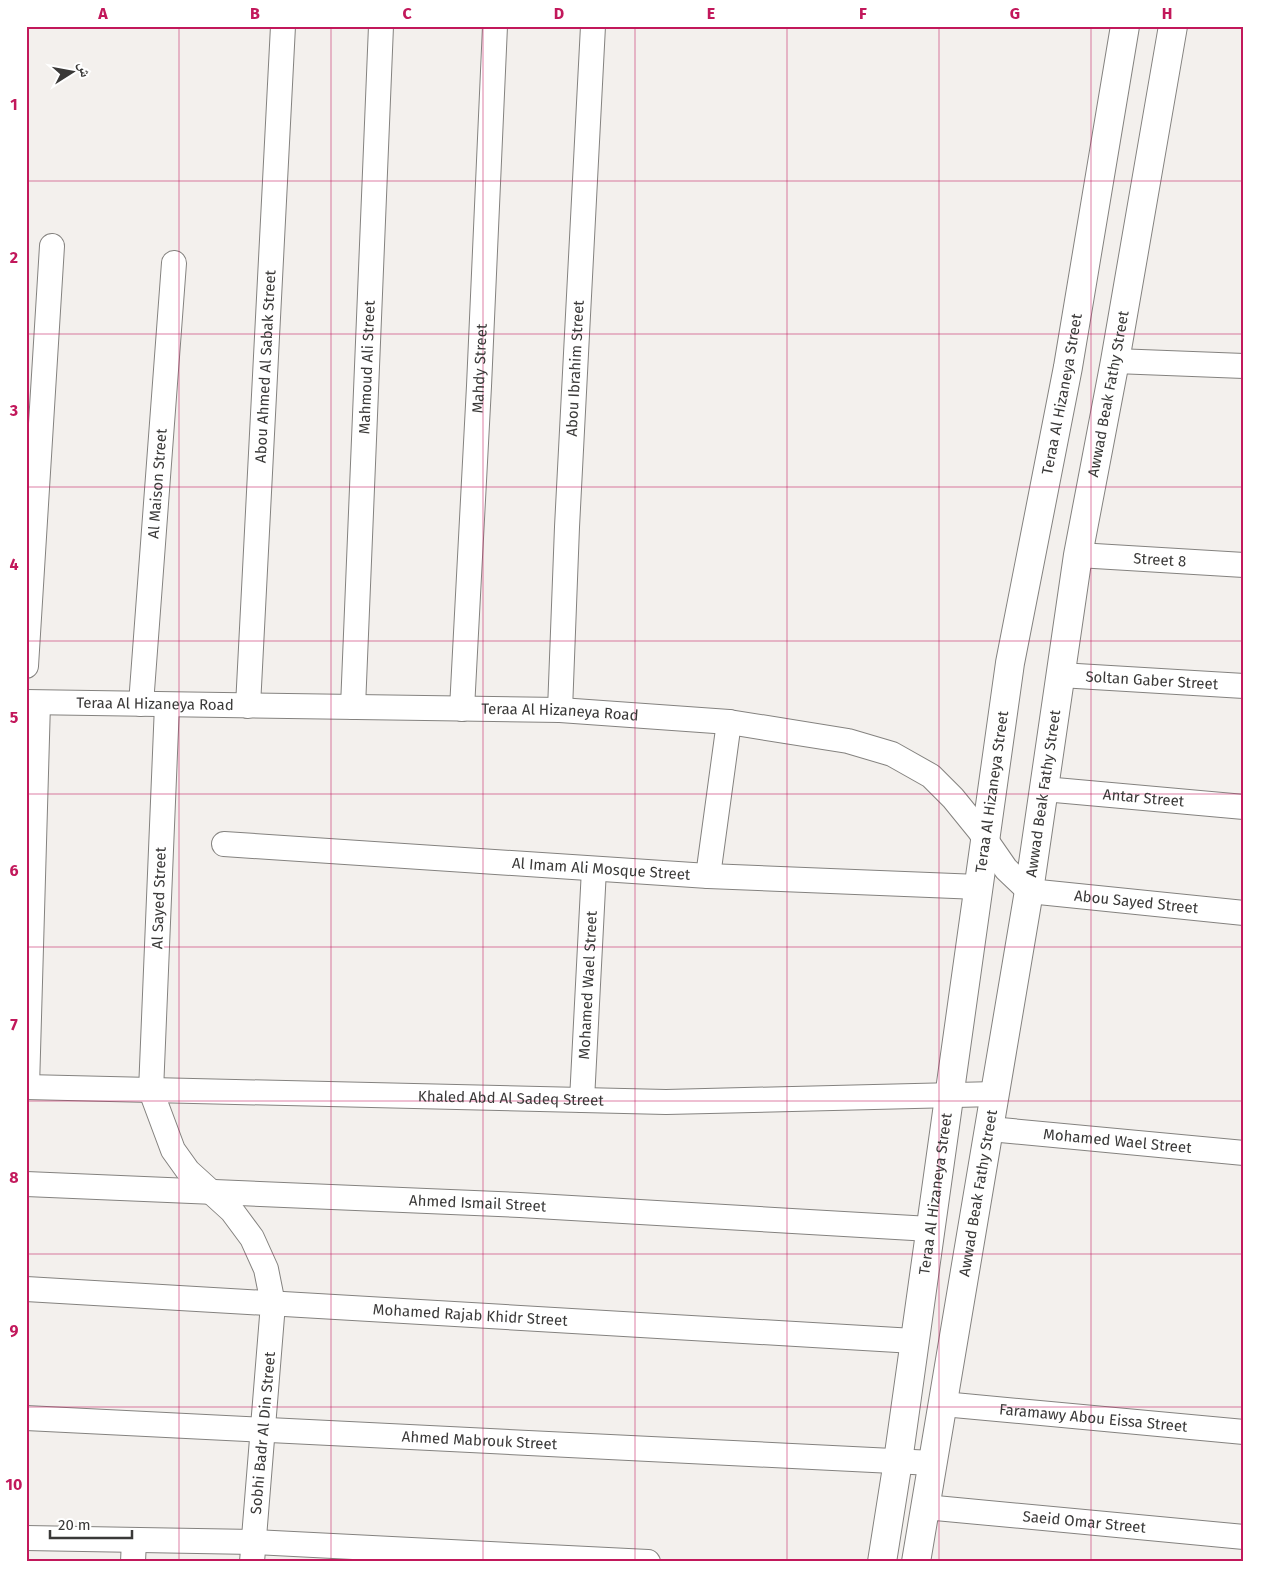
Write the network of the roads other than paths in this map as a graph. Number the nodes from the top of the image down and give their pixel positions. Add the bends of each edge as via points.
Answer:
1 (283, 26) edge
2 (381, 26) edge
3 (494, 26) edge
4 (592, 26) edge
5 (1125, 26) edge
6 (1172, 26) edge
7 (52, 246) dead end
8 (174, 263) dead end
9 (1115, 361) junction
10 (1244, 366) edge
11 (1078, 555) junction
12 (1244, 565) edge
13 (26, 666) edge
14 (1060, 674) junction
15 (1244, 686) edge
16 (32, 702) edge
17 (141, 704) junction
18 (167, 704) junction
19 (248, 706) junction
20 (353, 708) junction
21 (462, 710) junction
22 (560, 710) junction
23 (729, 722) junction
24 (1044, 789) junction
25 (1244, 806) edge
26 (986, 840) junction
27 (224, 844) dead end
28 (594, 869) junction
29 (708, 876) junction
30 (979, 887) junction
31 (1029, 892) junction
32 (1244, 913) edge
33 (27, 1087) edge
34 (151, 1091) junction
35 (996, 1094) junction
36 (949, 1096) junction
37 (582, 1100) junction
38 (990, 1128) junction
39 (1244, 1153) edge
40 (26, 1184) edge
41 (211, 1193) junction
42 (930, 1229) junction
43 (26, 1290) edge
44 (273, 1304) junction
45 (914, 1341) junction
46 (943, 1404) junction
47 (26, 1418) edge
48 (263, 1430) junction
49 (1244, 1432) edge
50 (898, 1461) junction
51 (932, 1463) junction
52 (925, 1507) junction
53 (1244, 1537) edge
54 (26, 1538) edge
55 (134, 1551) edge
56 (253, 1552) edge
57 (358, 1555) edge
58 (452, 1557) edge
59 (551, 1559) edge
60 (648, 1562) edge
61 (882, 1562) edge
62 (916, 1562) edge

1 - 19 street, Abou Ahmed Al Sabak Street
2 - 20 street, Mahmoud Ali Street
3 - 21 street, Mahdy Street
4 - 22 street, Abou Ibrahim Street
5 - 26 street, Teraa Al Hizaneya Street via 1068,367 1010,663
6 - 9 street, Awwad Beak Fathy Street
7 - 13 street
8 - 17 street, Al Maison Street
9 - 10 street
9 - 11 street, Awwad Beak Fathy Street
11 - 12 street, Street 8
11 - 14 street, Awwad Beak Fathy Street
14 - 15 street, Soltan Gaber Street
14 - 24 street, Awwad Beak Fathy Street
16 - 17 street, Teraa Al Hizaneya Road
16 - 33 street
17 - 18 street, Teraa Al Hizaneya Road
18 - 19 street, Teraa Al Hizaneya Road
18 - 34 street, Al Sayed Street
19 - 20 street, Teraa Al Hizaneya Road
20 - 21 street, Teraa Al Hizaneya Road
21 - 22 street, Teraa Al Hizaneya Road
22 - 23 street, Teraa Al Hizaneya Road
23 - 26 street, Teraa Al Hizaneya Road via 848,741 892,754 931,776
23 - 29 street
24 - 25 street, Antar Street
24 - 31 street, Awwad Beak Fathy Street
26 - 30 street, Teraa Al Hizaneya Street
26 - 31 street, Teraa Al Hizaneya Road via 1006,869
27 - 28 street, Al Imam Ali Mosque Street
28 - 29 street, Al Imam Ali Mosque Street
28 - 37 street, Mohamed Wael Street
29 - 30 street, Al Imam Ali Mosque Street
30 - 36 street, Teraa Al Hizaneya Street
31 - 32 street, Abou Sayed Street
31 - 35 street, Awwad Beak Fathy Street
33 - 34 street, Khaled Abd Al Sadeq Street
34 - 37 street, Khaled Abd Al Sadeq Street
34 - 41 street, Sobhi Badr Al Din Street via 173,1150 188,1171
35 - 36 street, Khaled Abd Al Sadeq Street
35 - 38 street, Awwad Beak Fathy Street
36 - 37 street, Khaled Abd Al Sadeq Street via 666,1102
36 - 42 street, Teraa Al Hizaneya Street
38 - 39 street, Mohamed Wael Street
38 - 46 street, Awwad Beak Fathy Street
40 - 41 street, Ahmed Ismail Street
41 - 42 street, Ahmed Ismail Street via 520,1205
41 - 44 street, Sobhi Badr Al Din Street via 232,1211 252,1238 266,1269
42 - 45 street, Teraa Al Hizaneya Street
43 - 44 street, Mohamed Rajab Khidr Street
44 - 45 street, Mohamed Rajab Khidr Street
44 - 48 street, Sobhi Badr Al Din Street
45 - 50 street, Teraa Al Hizaneya Street
46 - 49 street, Faramawy Abou Eissa Street
46 - 51 street, Awwad Beak Fathy Street
47 - 48 street, Ahmed Mabrouk Street
48 - 50 street, Ahmed Mabrouk Street
48 - 56 street, Sobhi Badr Al Din Street
50 - 51 street, Ahmed Mabrouk Street
50 - 61 street, Teraa Al Hizaneya Street
51 - 52 street, Awwad Beak Fathy Street
52 - 53 street, Saeid Omar Street
52 - 62 street, Awwad Beak Fathy Street
54 - 55 street
55 - 56 street
56 - 57 street
57 - 58 street
58 - 59 street
59 - 60 street

